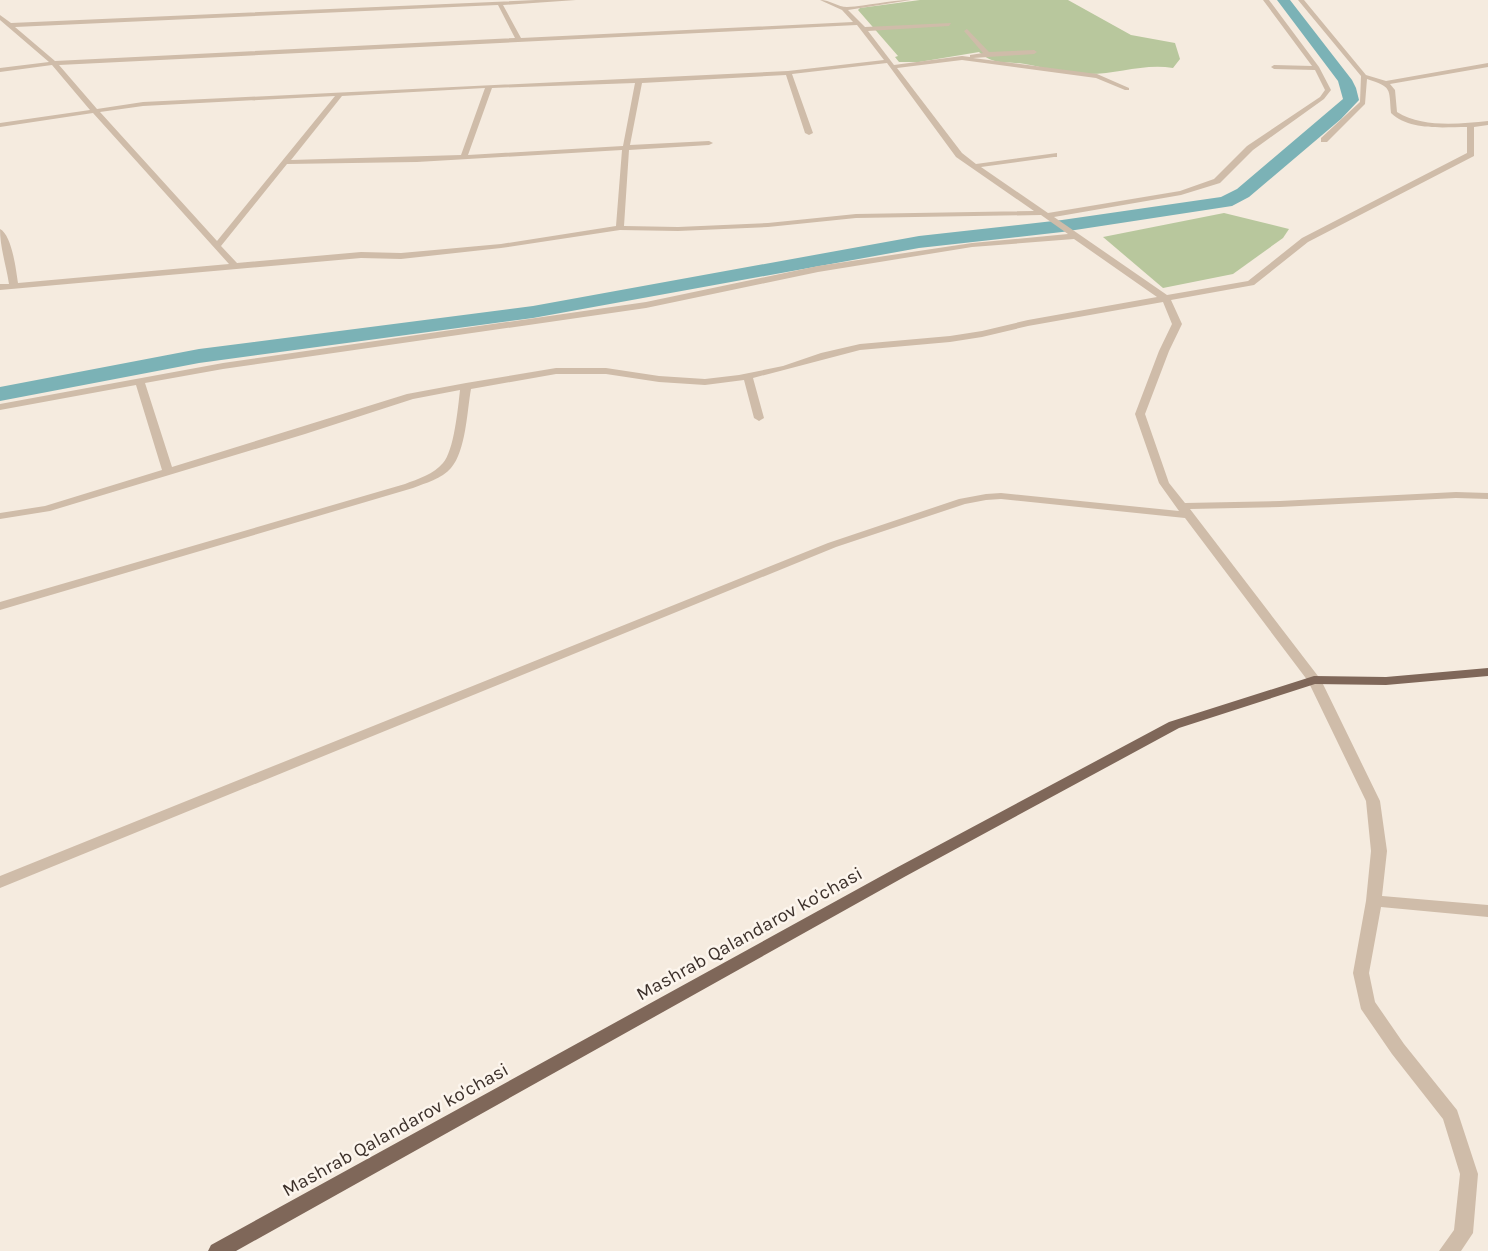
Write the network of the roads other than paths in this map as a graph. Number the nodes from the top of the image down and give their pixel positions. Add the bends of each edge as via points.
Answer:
1 (573, 0) edge
2 (823, 0) edge
3 (908, 0) edge
4 (1266, 0) edge
5 (1301, 0) edge
6 (476, 2) edge
7 (500, 4) junction
8 (844, 9) junction
9 (0, 16) edge
10 (949, 24) dead end
11 (10, 25) junction
12 (861, 26) junction
13 (968, 31) dead end
14 (519, 40) junction
15 (1034, 52) dead end
16 (987, 54) junction
17 (962, 58) junction
18 (54, 63) junction
19 (892, 64) junction
20 (1488, 65) edge
21 (1274, 67) dead end
22 (1317, 68) junction
23 (0, 70) edge
24 (788, 73) junction
25 (1364, 76) junction
26 (639, 81) junction
27 (1386, 83) junction
28 (489, 86) junction
29 (1127, 89) dead end
30 (340, 94) junction
31 (95, 111) junction
32 (1488, 123) edge
33 (0, 125) edge
34 (1470, 125) junction
35 (810, 133) dead end
36 (1324, 140) dead end
37 (709, 143) dead end
38 (626, 147) junction
39 (1054, 154) dead end
40 (464, 157) junction
41 (284, 162) junction
42 (974, 166) junction
43 (1043, 214) junction
44 (620, 228) junction
45 (0, 231) edge
46 (1076, 236) junction
47 (217, 246) junction
48 (236, 267) junction
49 (14, 286) junction
50 (0, 287) edge
51 (1166, 299) junction
52 (748, 376) junction
53 (139, 380) junction
54 (466, 386) junction
55 (0, 407) edge
56 (759, 418) dead end
57 (168, 471) junction
58 (1488, 496) edge
59 (1186, 510) junction
60 (0, 516) edge
61 (0, 606) edge
62 (1488, 672) edge
63 (1314, 680) junction
64 (0, 882) edge
65 (1374, 901) junction
66 (1488, 911) edge
67 (218, 1251) edge
68 (1449, 1251) edge

1 - 7 street
2 - 8 street
3 - 8 street
4 - 22 street
5 - 25 street
6 - 7 street
6 - 11 street
7 - 14 street
8 - 12 street
9 - 11 street
10 - 12 street
11 - 18 street
12 - 14 street
12 - 19 street
13 - 16 street
14 - 18 street
15 - 16 street
16 - 17 street
17 - 19 street
17 - 29 street via 1097,76
18 - 23 street
18 - 31 street
19 - 24 street
19 - 42 street via 959,155
20 - 27 street
21 - 22 street
22 - 43 street via 1328,90 1322,98 1250,148 1217,181 1181,193
24 - 26 street
24 - 35 street
25 - 27 street
25 - 36 street via 1363,103
26 - 28 street
26 - 38 street
27 - 34 street via 1392,90 1394,113 1399,118 1419,123
28 - 30 street
28 - 40 street
30 - 31 street via 143,104
30 - 41 street
31 - 33 street
31 - 47 street
32 - 34 street
34 - 51 street via 1471,154 1305,240 1251,283
37 - 38 street
38 - 40 street
38 - 44 street
39 - 42 street
40 - 41 street
41 - 47 street
42 - 43 street
43 - 44 street via 856,216 768,225
43 - 46 street
44 - 48 street via 483,248
45 - 49 street via 8,250
46 - 51 street
46 - 53 street via 972,245 818,269 646,305 548,321
47 - 48 street
48 - 49 street
49 - 50 street
51 - 52 street via 974,336 860,347
51 - 59 street via 1177,324 1140,414 1164,483
52 - 54 street via 705,382 606,371 556,371
52 - 56 street
53 - 55 street
53 - 57 street
54 - 57 street via 411,396
54 - 61 street via 456,446 448,465 433,476 409,486
57 - 60 street via 46,508
58 - 59 street
59 - 63 street
59 - 64 street via 1001,496 963,501 832,545
62 - 63 main road, Mashrab Qalandarov ko'chasi via 1386,681
63 - 65 street via 1373,801 1379,851
63 - 67 main road, Mashrab Qalandarov ko'chasi via 1174,725 901,872
65 - 66 street
65 - 68 street via 1361,973 1366,1004 1451,1116 1470,1174 1463,1233

